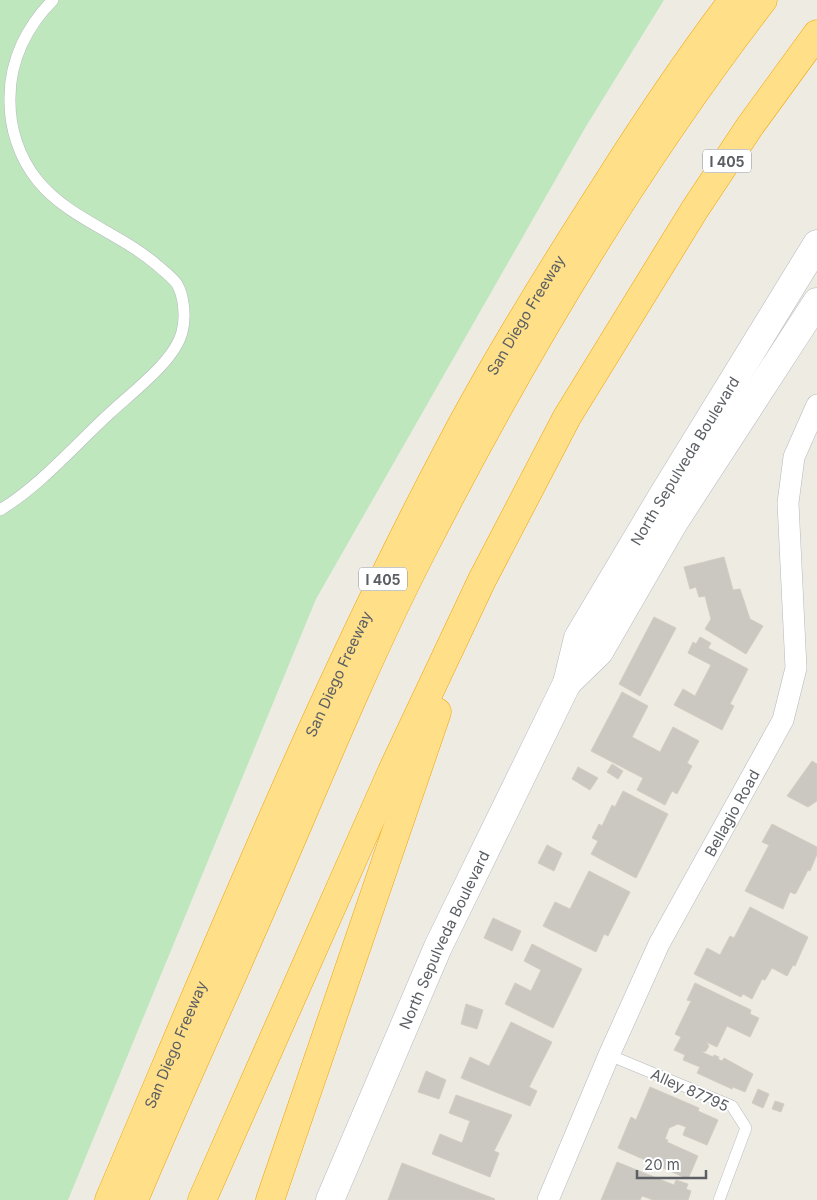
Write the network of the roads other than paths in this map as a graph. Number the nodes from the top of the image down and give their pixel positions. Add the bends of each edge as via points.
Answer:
1 (52, 0) edge
2 (734, 0) edge
3 (763, 0) edge
4 (817, 34) edge
5 (817, 244) edge
6 (817, 302) edge
7 (817, 405) edge
8 (0, 510) edge
9 (482, 580) junction
10 (567, 683) junction
11 (609, 1055) junction
12 (109, 1200) edge
13 (134, 1200) edge
14 (202, 1200) edge
15 (270, 1200) edge
16 (330, 1200) edge
17 (548, 1200) edge
18 (719, 1200) edge

1 - 8 lane via 27,32 17,55 10,83 10,111 15,138 38,182 55,197 149,258 177,284 182,298 182,332 176,346 152,373 29,489
2 - 12 highway, San Diego Freeway / I 405 via 648,119 580,225 513,334 449,450 342,665
3 - 13 highway via 666,136 560,298 425,545 318,777
4 - 9 highway, I 405 via 750,126 643,292 567,418
5 - 10 main road, North Sepulveda Boulevard via 578,638
6 - 10 main road, North Sepulveda Boulevard via 674,522 599,652
7 - 11 street, Bellagio Road via 794,457 788,503 796,668 783,720 659,944
9 - 14 highway, I 405 via 392,771
9 - 15 highway
10 - 16 main road, North Sepulveda Boulevard via 438,948
11 - 17 street, Bellagio Road
11 - 18 lane, Alley 87795 via 732,1106 746,1128

